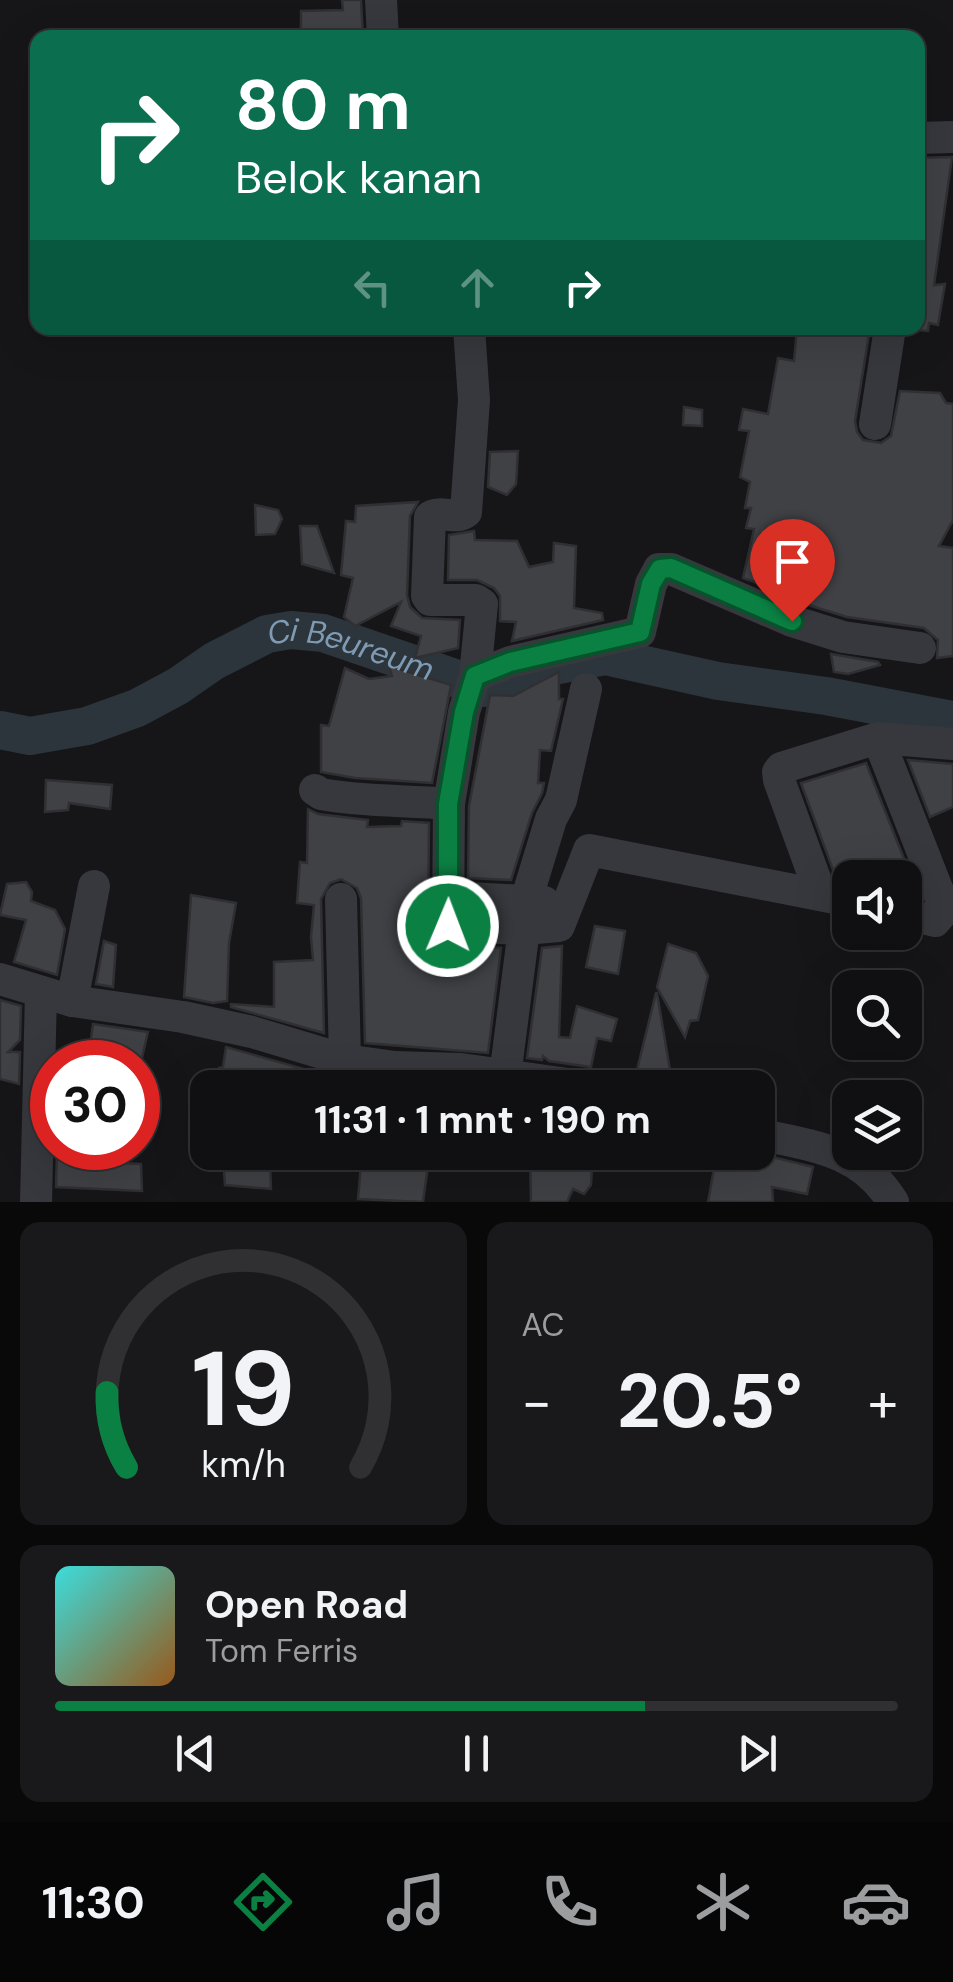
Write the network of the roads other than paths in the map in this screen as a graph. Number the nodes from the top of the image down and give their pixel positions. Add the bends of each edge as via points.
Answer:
1 (381, 0) edge
2 (383, 30) edge
3 (953, 137) edge
4 (925, 138) edge
5 (469, 335) edge
6 (889, 335) edge
7 (874, 424) dead end
8 (920, 648) dead end
9 (474, 678) junction
10 (586, 689) dead end
11 (878, 738) junction
12 (953, 744) edge
13 (315, 790) dead end
14 (448, 804) junction
15 (94, 886) dead end
16 (832, 889) edge
17 (832, 897) edge
18 (341, 899) dead end
19 (525, 915) junction
20 (922, 918) edge
21 (0, 978) edge
22 (56, 996) junction
23 (345, 1060) junction
24 (467, 1070) edge
25 (506, 1070) edge
26 (775, 1139) edge
27 (36, 1202) edge
28 (893, 1202) edge

1 - 2 street
3 - 4 street
5 - 9 street via 474,400 466,510 430,517 427,596 481,602
6 - 7 street
8 - 9 street via 843,637 792,621 671,568 660,569 651,584 640,632 510,662
9 - 14 street
10 - 19 street
11 - 12 street
11 - 16 street via 778,772
11 - 20 street via 945,909 936,921
13 - 14 street via 367,802
14 - 19 street via 448,926
15 - 22 street
17 - 19 street via 596,850 586,852 558,926
18 - 23 street
19 - 25 street
21 - 22 street
22 - 23 street via 252,1032
22 - 27 street
23 - 24 street
26 - 28 street via 869,1170

